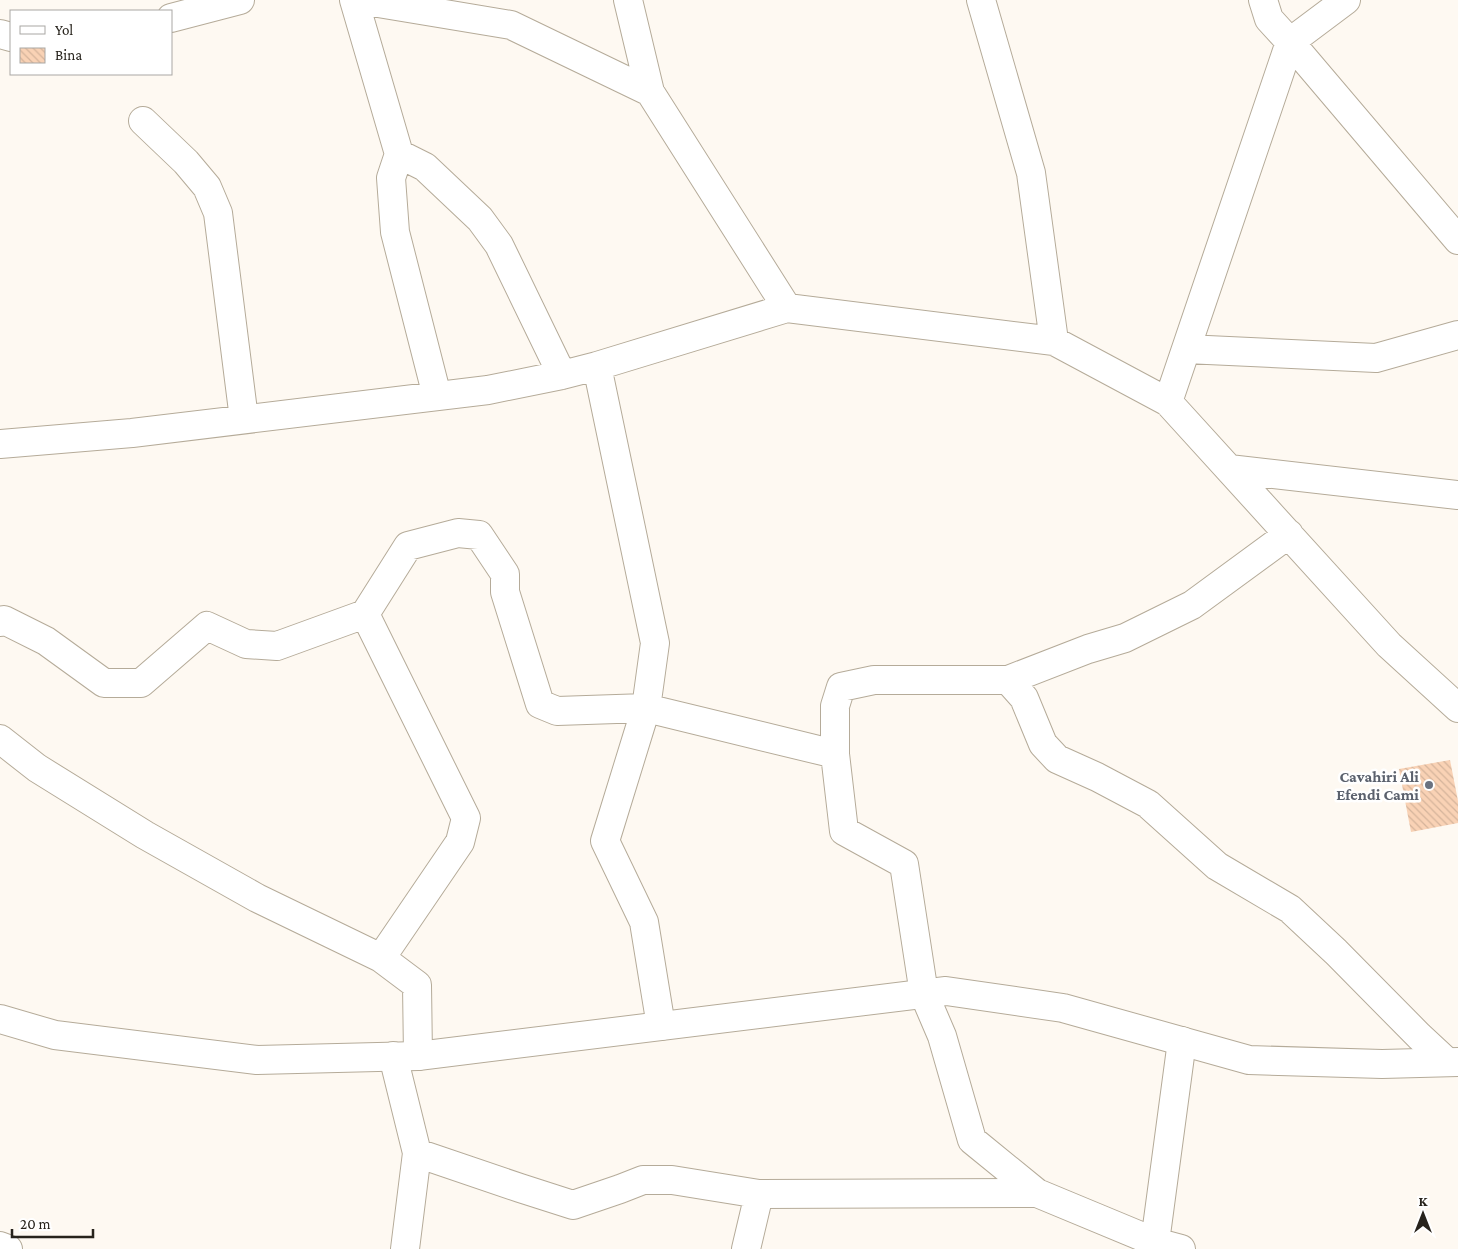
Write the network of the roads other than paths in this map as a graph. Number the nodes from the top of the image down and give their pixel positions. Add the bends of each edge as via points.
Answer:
1 (240, 0) edge
2 (354, 0) edge
3 (360, 0) edge
4 (628, 0) edge
5 (980, 0) edge
6 (1263, 0) edge
7 (1346, 0) edge
8 (172, 18) edge
9 (1290, 42) junction
10 (650, 92) junction
11 (143, 120) dead end
12 (398, 154) junction
13 (1458, 240) edge
14 (787, 308) junction
15 (1458, 335) edge
16 (1054, 341) junction
17 (1186, 349) junction
18 (597, 366) junction
19 (562, 375) junction
20 (437, 396) junction
21 (1168, 402) junction
22 (244, 419) junction
23 (0, 444) edge
24 (1229, 469) junction
25 (1458, 495) edge
26 (1289, 534) junction
27 (365, 614) junction
28 (0, 622) edge
29 (1008, 680) junction
30 (646, 708) junction
31 (1458, 708) edge
32 (0, 739) edge
33 (835, 754) junction
34 (382, 958) junction
35 (924, 994) junction
36 (0, 1020) edge
37 (661, 1026) junction
38 (1182, 1041) junction
39 (406, 1056) junction
40 (1453, 1062) edge
41 (417, 1152) junction
42 (1037, 1193) junction
43 (759, 1194) junction
44 (0, 1246) edge
45 (1164, 1247) edge
46 (8, 1249) edge
47 (405, 1249) edge
48 (746, 1249) edge

1 - 8 street
2 - 12 street
3 - 10 street via 511,25
4 - 10 street
5 - 16 street via 1031,173
6 - 9 street via 1269,19
7 - 9 street
9 - 13 street
9 - 17 street
10 - 14 street
11 - 22 street via 191,168 206,187 218,213
12 - 19 street via 424,167 480,219 499,245
12 - 20 street via 391,178 395,232
14 - 16 street
14 - 18 street
15 - 17 street via 1376,358
16 - 21 street
17 - 21 street
18 - 19 street
18 - 30 street via 655,643
19 - 20 street via 488,390
20 - 22 street
21 - 24 street
22 - 23 street
24 - 25 street
24 - 26 street
26 - 29 street via 1192,604 1125,638
26 - 31 street via 1389,645
27 - 28 street via 277,646 246,644 206,626 141,683 104,683 46,641 4,620
27 - 30 street via 408,546 458,533 479,535 505,574 505,592 540,704 557,711
27 - 34 street via 466,818 460,842
29 - 33 street via 874,680 841,687 835,706
29 - 40 street via 1024,698 1043,744 1057,760 1097,776 1148,804 1217,866 1290,909 1419,1036
30 - 33 street
30 - 37 street via 605,841 644,922
32 - 34 street via 37,768 154,840 257,898
33 - 35 street via 844,831 904,864
34 - 39 street via 417,986
35 - 37 street
35 - 38 street via 946,991 1063,1008
35 - 42 street via 942,1036 972,1140
36 - 39 street via 55,1036 256,1060
37 - 39 street
38 - 40 street via 1249,1060 1382,1064
38 - 45 street
39 - 41 street
41 - 43 street via 574,1205 643,1180 672,1180
41 - 47 street
42 - 43 street
42 - 45 street
43 - 48 street
44 - 46 street

